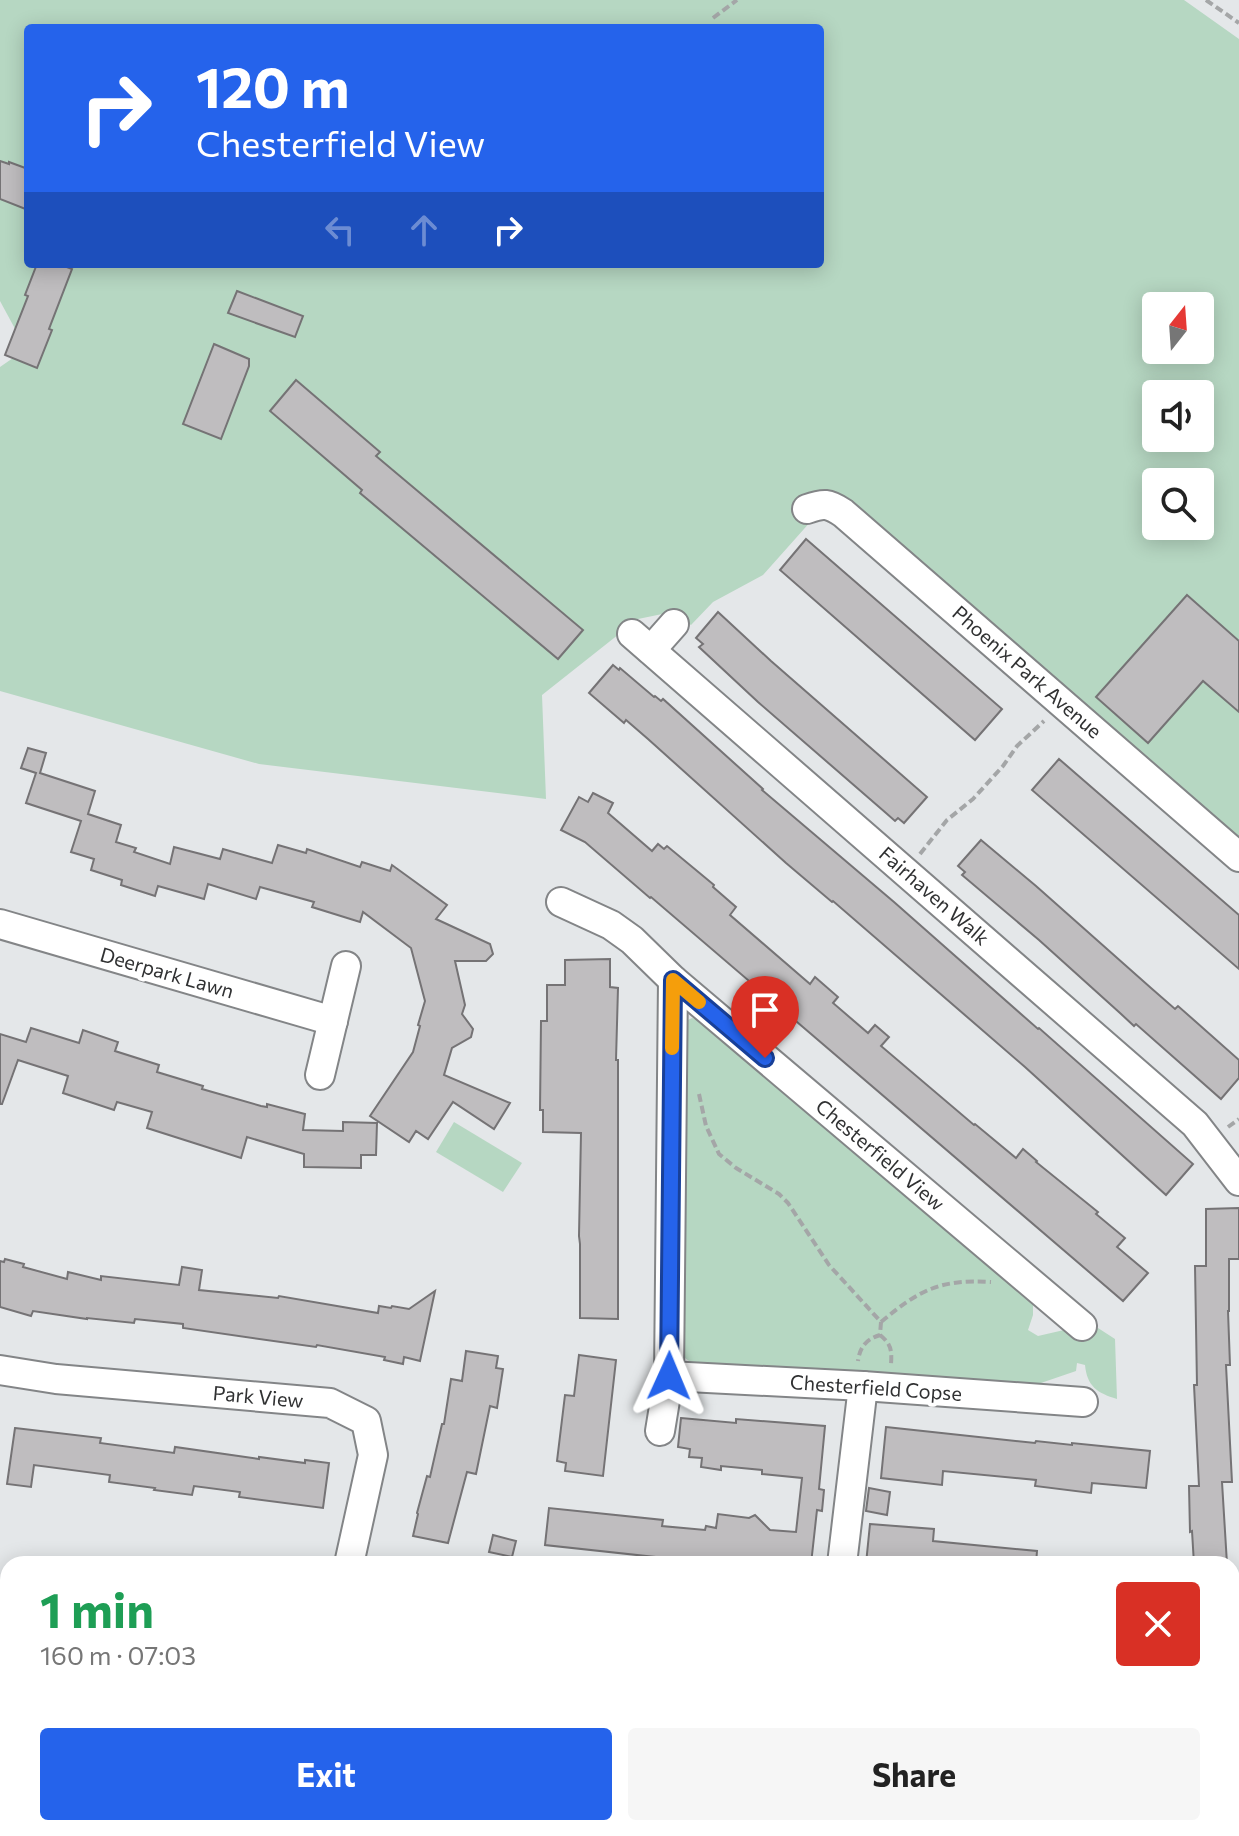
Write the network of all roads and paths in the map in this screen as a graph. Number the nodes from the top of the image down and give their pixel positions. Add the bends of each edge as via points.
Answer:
1 (737, 0) edge
2 (1206, 0) edge
3 (713, 18) dead end
4 (1239, 23) edge
5 (807, 509) dead end
6 (674, 624) dead end
7 (1062, 702) junction
8 (1239, 857) edge
9 (906, 872) junction
10 (561, 902) dead end
11 (0, 924) edge
12 (346, 966) dead end
13 (673, 980) junction
14 (333, 1021) junction
15 (320, 1075) dead end
16 (699, 1091) dead end
17 (1233, 1174) edge
18 (1018, 1272) junction
19 (881, 1322) junction
20 (1082, 1326) dead end
21 (880, 1335) junction
22 (0, 1370) edge
23 (669, 1376) junction
24 (869, 1387) junction
25 (1083, 1402) dead end
26 (660, 1431) dead end
27 (351, 1556) edge
28 (843, 1556) edge

1 - 3 path
2 - 4 path
5 - 7 street, Phoenix Park Avenue via 834,506
6 - 9 street, Fairhaven Walk via 642,642
7 - 8 street, Phoenix Park Avenue
7 - 9 path via 947,820
9 - 17 street, Fairhaven Walk via 1195,1124
10 - 13 street, Chesterfield View via 611,925
11 - 14 street, Deerpark Lawn
12 - 14 street
13 - 18 street, Chesterfield View
13 - 23 street
14 - 15 street
16 - 19 path via 719,1154 788,1203 829,1265
18 - 19 path via 1008,1282 956,1281 933,1288
18 - 20 street, Chesterfield View
19 - 21 path
21 - 24 path via 892,1350
21 - 24 path via 870,1338 858,1354
22 - 27 street, Park View via 330,1403 366,1421 373,1455
23 - 24 street, Chesterfield Copse
23 - 26 street
24 - 25 street, Chesterfield Copse
24 - 28 street

